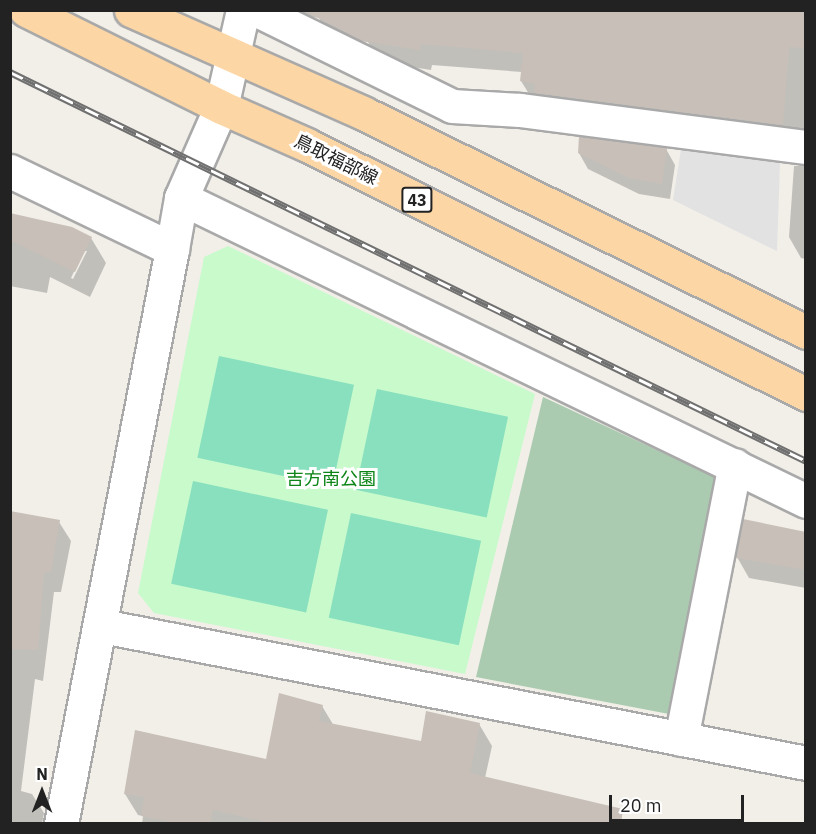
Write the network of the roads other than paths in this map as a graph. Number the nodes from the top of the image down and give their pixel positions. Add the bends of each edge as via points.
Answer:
1 (26, 10) edge
2 (130, 10) edge
3 (243, 10) edge
4 (257, 10) edge
5 (233, 56) junction
6 (221, 107) junction
7 (806, 147) edge
8 (10, 171) edge
9 (181, 198) junction
10 (172, 249) junction
11 (806, 332) edge
12 (806, 394) edge
13 (735, 465) junction
14 (806, 501) edge
15 (102, 626) junction
16 (681, 739) junction
17 (806, 763) edge
18 (61, 824) edge

1 - 6 main road, 鳥取福部線 / 43
2 - 5 main road
3 - 5 street
4 - 7 street via 452,106 520,110
5 - 6 street
5 - 11 main road via 363,113
6 - 9 street
6 - 12 main road, 鳥取福部線 / 43 via 307,145
8 - 10 street
9 - 10 street
9 - 13 street
10 - 15 street
13 - 14 street
13 - 16 street
15 - 16 street
15 - 18 street
16 - 17 street

